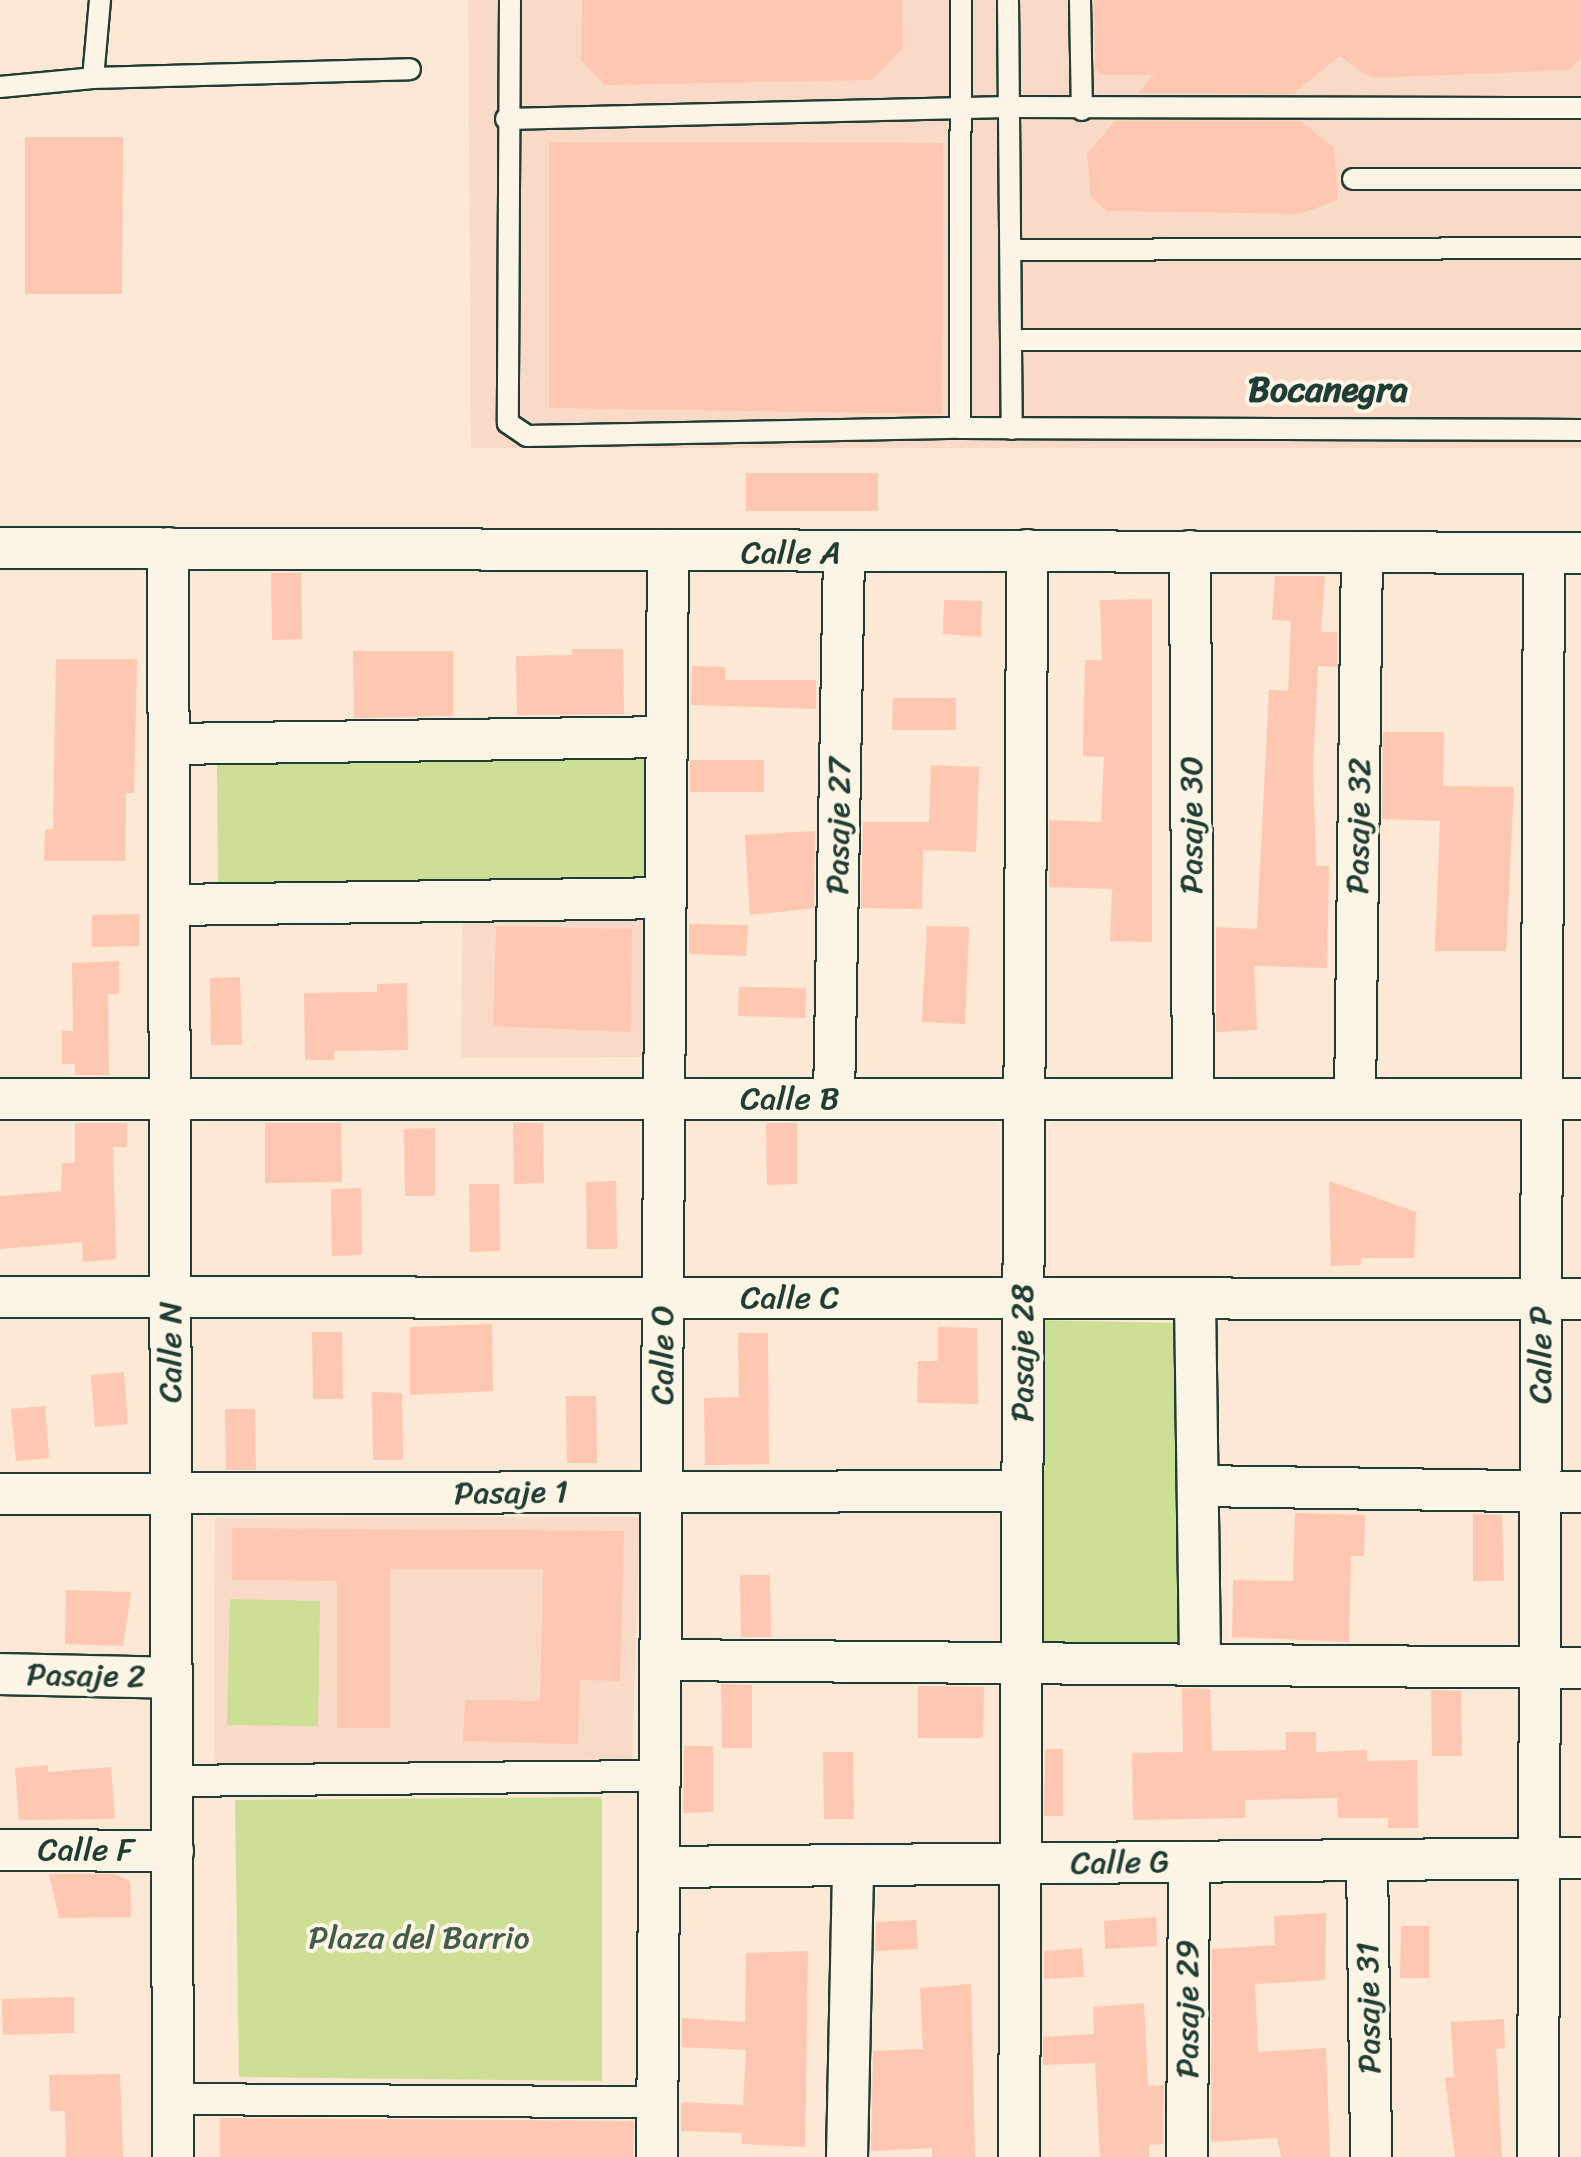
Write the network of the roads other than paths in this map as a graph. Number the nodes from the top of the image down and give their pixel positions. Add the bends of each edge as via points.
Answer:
1 (100, 0) edge
2 (510, 0) edge
3 (961, 0) edge
4 (1008, 0) edge
5 (1080, 0) edge
6 (410, 69) dead end
7 (93, 78) junction
8 (0, 88) edge
9 (1012, 107) junction
10 (962, 108) junction
11 (1581, 108) edge
12 (1082, 110) junction
13 (506, 119) junction
14 (1353, 179) dead end
15 (1581, 179) edge
16 (1581, 248) edge
17 (1012, 250) junction
18 (1012, 340) junction
19 (1581, 340) edge
20 (960, 428) junction
21 (1012, 428) junction
22 (1581, 430) edge
23 (0, 548) edge
24 (168, 548) junction
25 (1027, 550) junction
26 (1190, 550) junction
27 (668, 553) junction
28 (844, 553) junction
29 (1362, 553) junction
30 (1563, 553) edge
31 (667, 737) junction
32 (169, 744) junction
33 (666, 898) junction
34 (170, 905) junction
35 (0, 1098) edge
36 (170, 1099) junction
37 (664, 1099) junction
38 (834, 1099) junction
39 (1024, 1099) junction
40 (1193, 1099) junction
41 (1355, 1099) junction
42 (1562, 1099) edge
43 (0, 1297) edge
44 (170, 1297) junction
45 (664, 1298) junction
46 (1024, 1298) junction
47 (1195, 1298) junction
48 (1561, 1299) edge
49 (1199, 1486) junction
50 (662, 1490) junction
51 (1022, 1491) junction
52 (1540, 1491) junction
53 (1581, 1492) edge
54 (0, 1494) edge
55 (171, 1497) junction
56 (661, 1660) junction
57 (1022, 1663) junction
58 (1200, 1665) junction
59 (1540, 1668) junction
60 (1581, 1668) edge
61 (0, 1674) edge
62 (172, 1678) junction
63 (660, 1776) junction
64 (172, 1781) junction
65 (0, 1850) edge
66 (172, 1851) junction
67 (1539, 1858) junction
68 (1581, 1858) edge
69 (1367, 1860) junction
70 (1189, 1862) junction
71 (1021, 1864) junction
72 (853, 1865) junction
73 (660, 1867) junction
74 (173, 2099) junction
75 (658, 2102) junction
76 (173, 2157) edge
77 (658, 2157) edge
78 (847, 2157) edge
79 (1019, 2157) edge
80 (1187, 2157) edge
81 (1371, 2157) edge
82 (1538, 2157) edge

1 - 7 lane
2 - 13 lane
3 - 10 lane
4 - 9 lane
5 - 12 lane
6 - 7 lane
7 - 8 lane
9 - 10 lane
9 - 12 lane
9 - 17 lane
10 - 13 lane
10 - 20 lane
11 - 12 lane
13 - 20 lane via 508,423 527,436
14 - 15 lane
16 - 17 lane
17 - 18 lane
18 - 19 lane
18 - 21 lane
20 - 21 lane
21 - 22 lane
23 - 24 street, Calle A
24 - 27 street, Calle A
24 - 32 street, Calle N
25 - 26 street, Calle A
25 - 28 street, Calle A
25 - 39 street, Pasaje 28
26 - 29 street, Calle A
26 - 40 street, Pasaje 30
27 - 28 street, Calle A
27 - 31 street, Calle O
28 - 38 street, Pasaje 27
29 - 30 street, Calle A
29 - 41 street, Pasaje 32
30 - 42 street, Calle P
31 - 32 street
31 - 33 street, Calle O
32 - 34 street, Calle N
33 - 34 street
33 - 37 street, Calle O
34 - 36 street, Calle N
35 - 36 street, Calle B
36 - 37 street, Calle B
36 - 44 street, Calle N
37 - 38 street, Calle B
37 - 45 street, Calle O
38 - 39 street, Calle B
39 - 40 street, Calle B
39 - 46 street, Pasaje 28
40 - 41 street, Calle B
41 - 42 street, Calle B
42 - 48 street, Calle P
43 - 44 street, Calle C
44 - 45 street, Calle C
44 - 55 street, Calle N
45 - 46 street, Calle C
45 - 50 street, Calle O
46 - 47 street, Calle C
46 - 51 street, Pasaje 28
47 - 48 street, Calle C
47 - 49 street
48 - 52 street, Calle P
49 - 52 street
49 - 58 street
50 - 51 street, Pasaje 1
50 - 55 street, Pasaje 1
50 - 56 street, Calle O
51 - 57 street, Pasaje 28
52 - 53 street
52 - 59 street, Calle P
54 - 55 street, Pasaje 1
55 - 62 street, Calle N
56 - 57 street
56 - 63 street, Calle O
57 - 58 street
57 - 71 street, Pasaje 28
58 - 59 street
59 - 60 street
59 - 67 street, Calle P
61 - 62 street, Pasaje 2
62 - 64 street, Calle N
63 - 64 street
63 - 73 street, Calle O
64 - 66 street, Calle N
65 - 66 street, Calle F
66 - 74 street, Calle N
67 - 68 street, Calle G
67 - 69 street, Calle G
67 - 82 street, Calle P
69 - 70 street, Calle G
69 - 81 street, Pasaje 31
70 - 71 street, Calle G
70 - 80 street, Pasaje 29
71 - 72 street, Calle G
71 - 79 street, Pasaje 28
72 - 73 street, Calle G
72 - 78 street
73 - 75 street, Calle O
74 - 75 street
74 - 76 street, Calle N
75 - 77 street, Calle O

